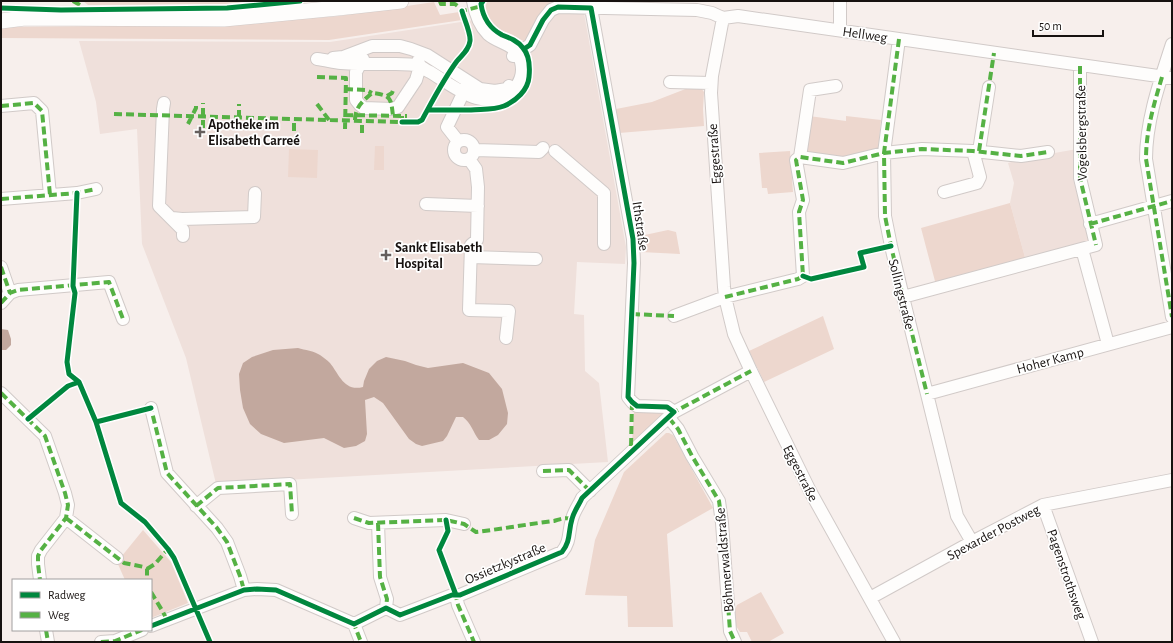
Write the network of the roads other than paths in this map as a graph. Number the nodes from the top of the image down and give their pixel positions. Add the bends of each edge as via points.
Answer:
1 (363, 1) edge
2 (401, 1) edge
3 (466, 1) edge
4 (473, 1) edge
5 (840, 1) edge
6 (338, 8) junction
7 (591, 8) junction
8 (1, 14) edge
9 (25, 18) junction
10 (723, 18) junction
11 (1, 21) edge
12 (840, 30) junction
13 (899, 39) junction
14 (1172, 44) edge
15 (387, 46) junction
16 (411, 49) junction
17 (516, 55) junction
18 (360, 63) junction
19 (420, 66) junction
20 (1080, 66) junction
21 (436, 76) junction
22 (1167, 77) edge
23 (416, 80) junction
24 (670, 82) dead end
25 (711, 83) junction
26 (836, 86) dead end
27 (989, 87) dead end
28 (466, 88) junction
29 (164, 103) dead end
30 (1, 106) edge
31 (458, 142) junction
32 (543, 148) dead end
33 (555, 151) dead end
34 (976, 151) junction
35 (1048, 152) dead end
36 (884, 153) junction
37 (472, 154) junction
38 (800, 157) junction
39 (96, 189) dead end
40 (944, 192) dead end
41 (255, 193) dead end
42 (50, 195) junction
43 (1, 199) edge
44 (1172, 201) edge
45 (426, 204) dead end
46 (478, 206) junction
47 (1154, 206) junction
48 (172, 218) junction
49 (1090, 224) junction
50 (183, 236) dead end
51 (604, 244) dead end
52 (1082, 249) junction
53 (471, 258) junction
54 (536, 258) dead end
55 (1, 267) edge
56 (10, 293) junction
57 (725, 297) junction
58 (903, 297) junction
59 (1, 303) edge
60 (674, 316) dead end
61 (1172, 317) edge
62 (123, 319) dead end
63 (1172, 327) edge
64 (506, 338) dead end
65 (1108, 344) junction
66 (751, 371) junction
67 (1, 393) edge
68 (927, 394) junction
69 (151, 408) dead end
70 (672, 415) junction
71 (544, 471) dead end
72 (1172, 480) edge
73 (590, 491) junction
74 (1043, 505) junction
75 (196, 506) junction
76 (292, 514) dead end
77 (66, 518) junction
78 (354, 518) dead end
79 (378, 523) junction
80 (464, 524) dead end
81 (972, 542) junction
82 (117, 558) dead end
83 (40, 579) edge
84 (244, 590) junction
85 (456, 595) junction
86 (870, 598) junction
87 (386, 608) junction
88 (354, 624) junction
89 (152, 626) edge
90 (46, 631) edge
91 (140, 631) edge
92 (116, 641) edge
93 (48, 642) edge
94 (101, 642) edge
95 (361, 642) edge
96 (474, 642) edge
97 (735, 642) edge
98 (894, 642) edge
99 (1092, 642) edge

1 - 6 main road
2 - 6 main road
3 - 17 street via 474,24 484,36
4 - 17 street via 479,22 488,34 510,45
5 - 12 street
6 - 9 main road via 224,18
7 - 10 street, Hellweg via 697,10
7 - 17 street, Hellweg via 558,7 551,10 530,45
7 - 70 street, Ithstraße via 633,240 628,397 637,406 667,407
8 - 9 main road
9 - 11 main road
10 - 12 street, Hellweg via 738,16
10 - 25 street, Eggestraße
12 - 13 street, Hellweg
13 - 20 street, Hellweg
13 - 36 street, Sollingstraße
14 - 22 street
15 - 16 street
15 - 18 street via 365,56
15 - 18 street via 372,46 343,57 317,59
16 - 19 street
16 - 28 street via 427,55
17 - 28 street via 517,71 507,89 496,91
18 - 19 street
18 - 23 street via 356,72 356,100 364,108 398,107
19 - 21 street
19 - 23 street
20 - 22 street, Hellweg
20 - 49 street, Vogelsbergstraße via 1080,178
21 - 23 street via 423,76
21 - 28 street
22 - 47 street via 1151,118 1146,142 1146,159
24 - 25 street
25 - 57 street, Eggestraße via 712,132
26 - 38 street via 810,90
27 - 34 street
28 - 31 street via 446,127
29 - 48 street via 160,206
30 - 42 street via 34,103 42,111
31 - 37 street via 469,140 473,144
31 - 37 street via 454,150 457,156 462,160
32 - 37 street via 539,152
33 - 51 street via 604,193
34 - 35 street via 1021,156
34 - 36 street via 922,149
34 - 40 street via 980,176 977,183
36 - 38 street via 843,163
36 - 58 street, Sollingstraße via 885,216
37 - 46 street via 476,169
38 - 57 street via 796,160 803,200 799,212 803,276
39 - 42 street
41 - 48 street via 254,217
42 - 43 street
44 - 47 street
45 - 46 street
46 - 53 street via 477,240 471,245
47 - 49 street
47 - 61 street
48 - 50 street via 183,230
49 - 52 street, Vogelsbergstraße via 1096,245
52 - 58 street
52 - 65 street
53 - 54 street
53 - 64 street via 469,310 509,311
55 - 56 street
56 - 59 street
56 - 62 street via 18,290 109,282
57 - 60 street
57 - 66 street, Eggestraße via 734,334
58 - 68 street, Sollingstraße
63 - 65 street, Hoher Kamp
65 - 68 street, Hoher Kamp
66 - 70 street, Ossietzkystraße
66 - 86 street, Eggestraße via 810,491
67 - 77 street via 45,436 65,493 68,505
68 - 81 street, Sollingstraße via 957,516
69 - 75 street via 167,473
70 - 73 street, Ossietzkystraße
70 - 97 street, Böhmerwaldstraße via 692,456 719,501 730,631
71 - 73 street via 569,470
72 - 74 street, Spexarder Postweg
73 - 85 street, Ossietzkystraße via 582,498 574,512 567,545 562,552
74 - 81 street, Spexarder Postweg
74 - 99 street, Pagenstrothsweg
75 - 76 street via 218,488 290,484
75 - 84 street via 227,542
77 - 82 street
77 - 83 street via 38,556
78 - 79 street
79 - 80 street via 446,520
79 - 87 street via 380,578 387,600
81 - 86 street, Spexarder Postweg
84 - 88 street via 276,590
84 - 89 street
85 - 87 street, Ossietzkystraße via 400,615
85 - 96 street, Ossietzkystraße
86 - 98 street, Eggestraße
87 - 88 street
88 - 95 street
90 - 93 street
91 - 92 street
92 - 94 street

